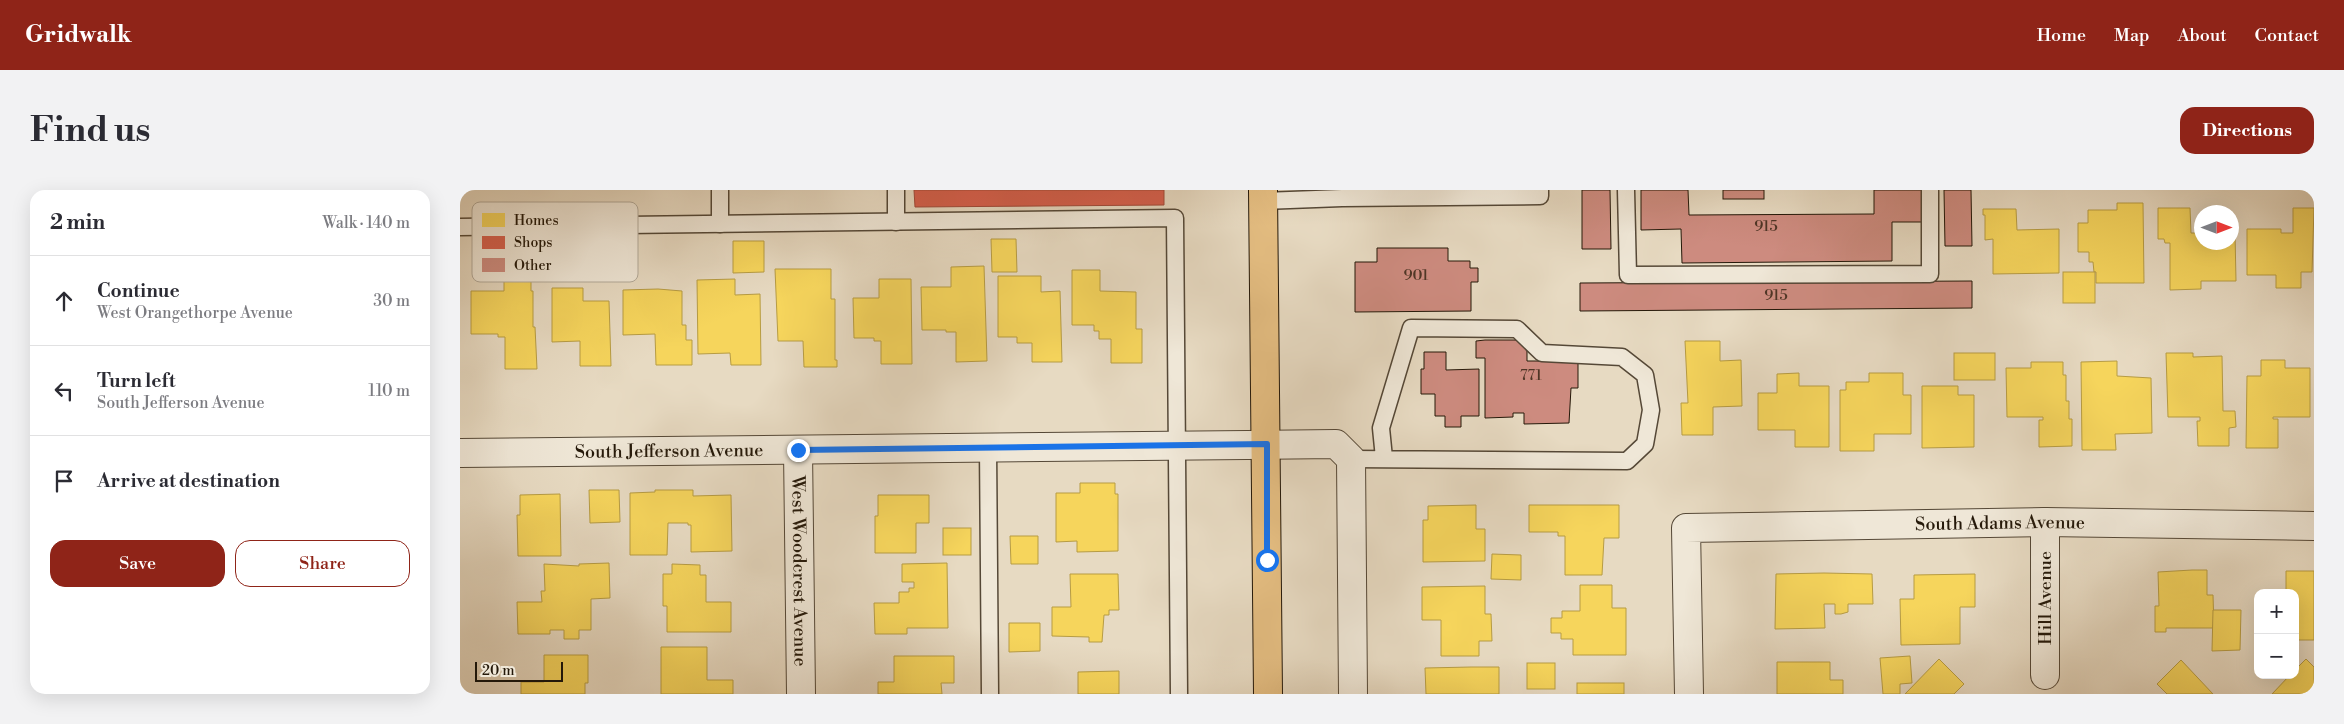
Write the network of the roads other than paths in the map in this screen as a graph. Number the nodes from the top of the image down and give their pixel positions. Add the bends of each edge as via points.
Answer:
1 (720, 190) edge
2 (896, 190) edge
3 (1540, 190) edge
4 (1626, 190) edge
5 (1930, 190) edge
6 (1263, 195) edge
7 (896, 222) junction
8 (720, 224) junction
9 (638, 225) edge
10 (1267, 444) junction
11 (1178, 445) junction
12 (988, 447) junction
13 (798, 450) junction
14 (460, 454) edge
15 (1384, 458) junction
16 (1351, 459) junction
17 (2046, 522) junction
18 (2314, 526) edge
19 (2046, 675) dead end
20 (801, 694) edge
21 (990, 694) edge
22 (1179, 694) edge
23 (1268, 694) edge
24 (1353, 694) edge
25 (1689, 694) edge

1 - 8 lane
2 - 7 lane
3 - 6 lane via 1540,196 1342,198
4 - 5 lane via 1628,275 1667,275 1930,274
6 - 10 main road
7 - 8 lane
7 - 11 lane via 1175,218
8 - 9 lane
10 - 11 street, South Jefferson Avenue
10 - 16 street, South Jefferson Avenue via 1336,444
10 - 23 main road
11 - 12 street, South Jefferson Avenue
11 - 22 lane
12 - 13 street, South Jefferson Avenue
12 - 21 lane
13 - 14 street, South Jefferson Avenue
13 - 20 street, West Woodcrest Avenue
15 - 15 lane via 1627,461 1645,444 1651,410 1645,375 1622,357 1542,353 1517,330 1411,328 1381,428
15 - 16 lane
16 - 24 street
17 - 18 street, South Adams Avenue
17 - 19 street, Hill Avenue
17 - 25 street, South Adams Avenue via 1686,528

